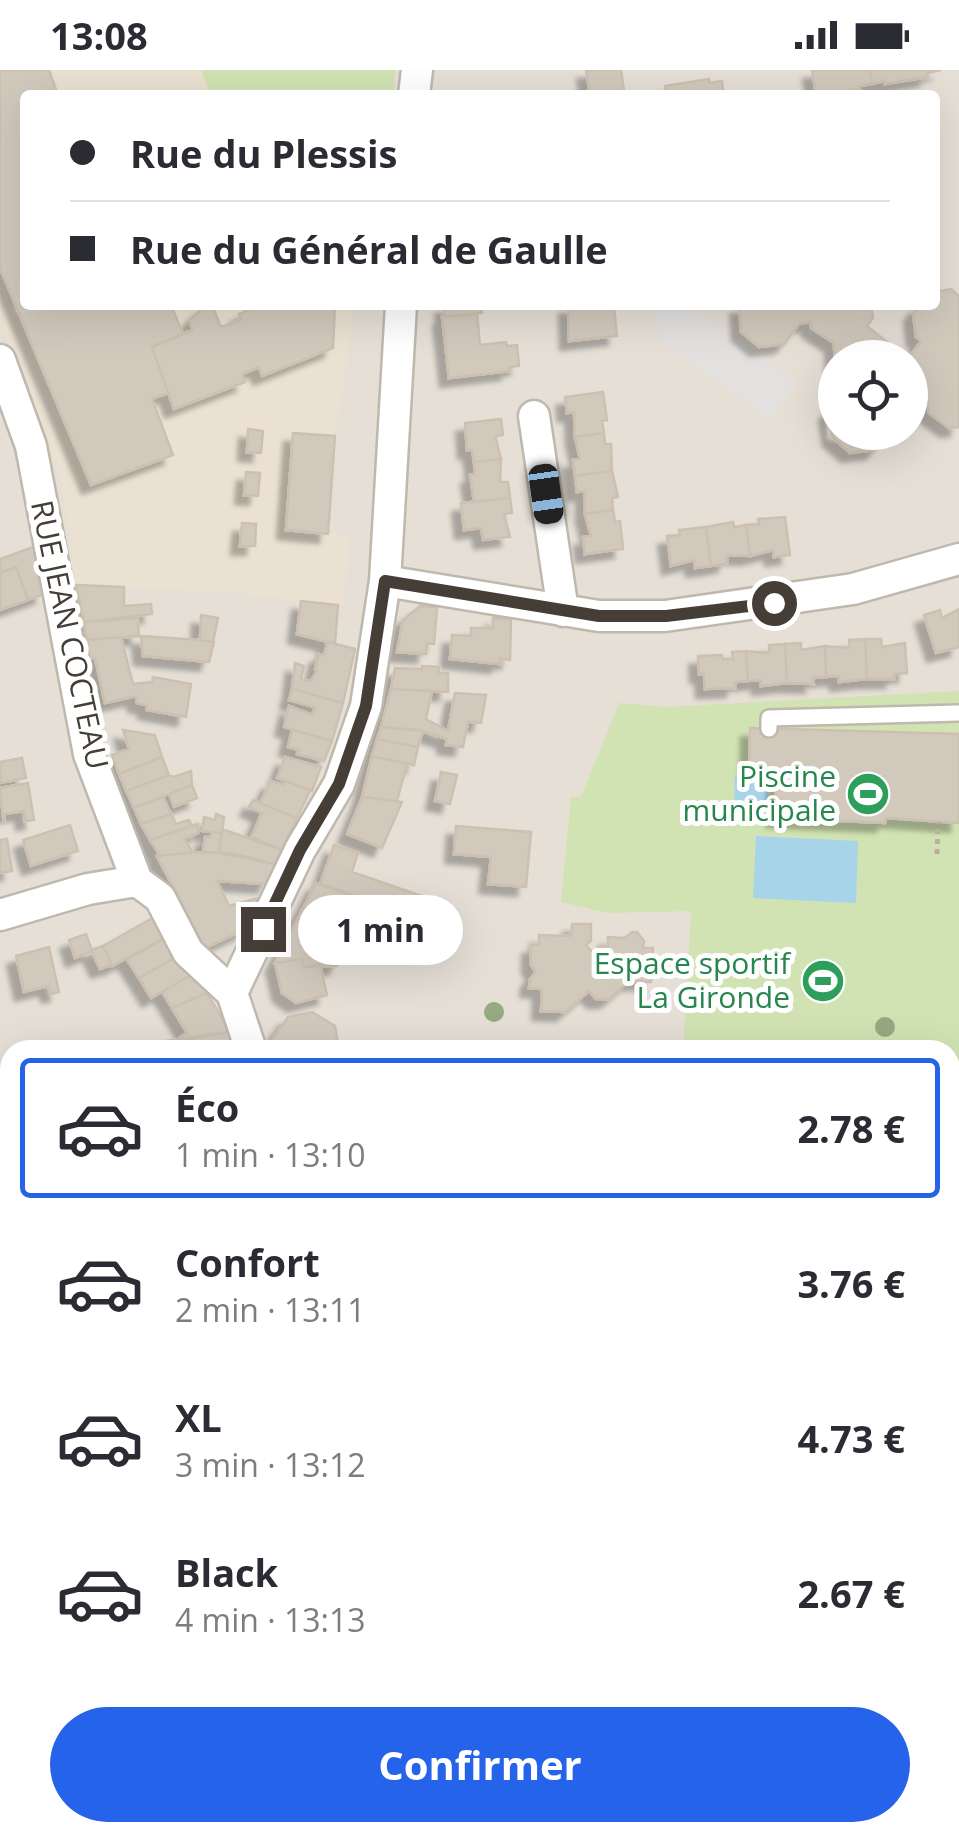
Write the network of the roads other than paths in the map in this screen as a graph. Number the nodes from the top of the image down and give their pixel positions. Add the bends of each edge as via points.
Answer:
1 (401, 310) edge
2 (0, 360) edge
3 (534, 416) dead end
4 (959, 559) edge
5 (385, 581) junction
6 (563, 611) junction
7 (959, 713) edge
8 (768, 729) dead end
9 (137, 881) junction
10 (0, 915) edge
11 (232, 993) junction
12 (248, 1040) edge

1 - 5 street
2 - 9 street, RUE JEAN COCTEAU via 31,446 89,754
3 - 6 street
4 - 6 street via 774,603 666,616
5 - 6 street
5 - 11 street via 366,706 339,784
7 - 8 lane via 770,718
9 - 10 street
9 - 11 street, RUE JEAN COCTEAU via 160,898 188,952
11 - 12 street

